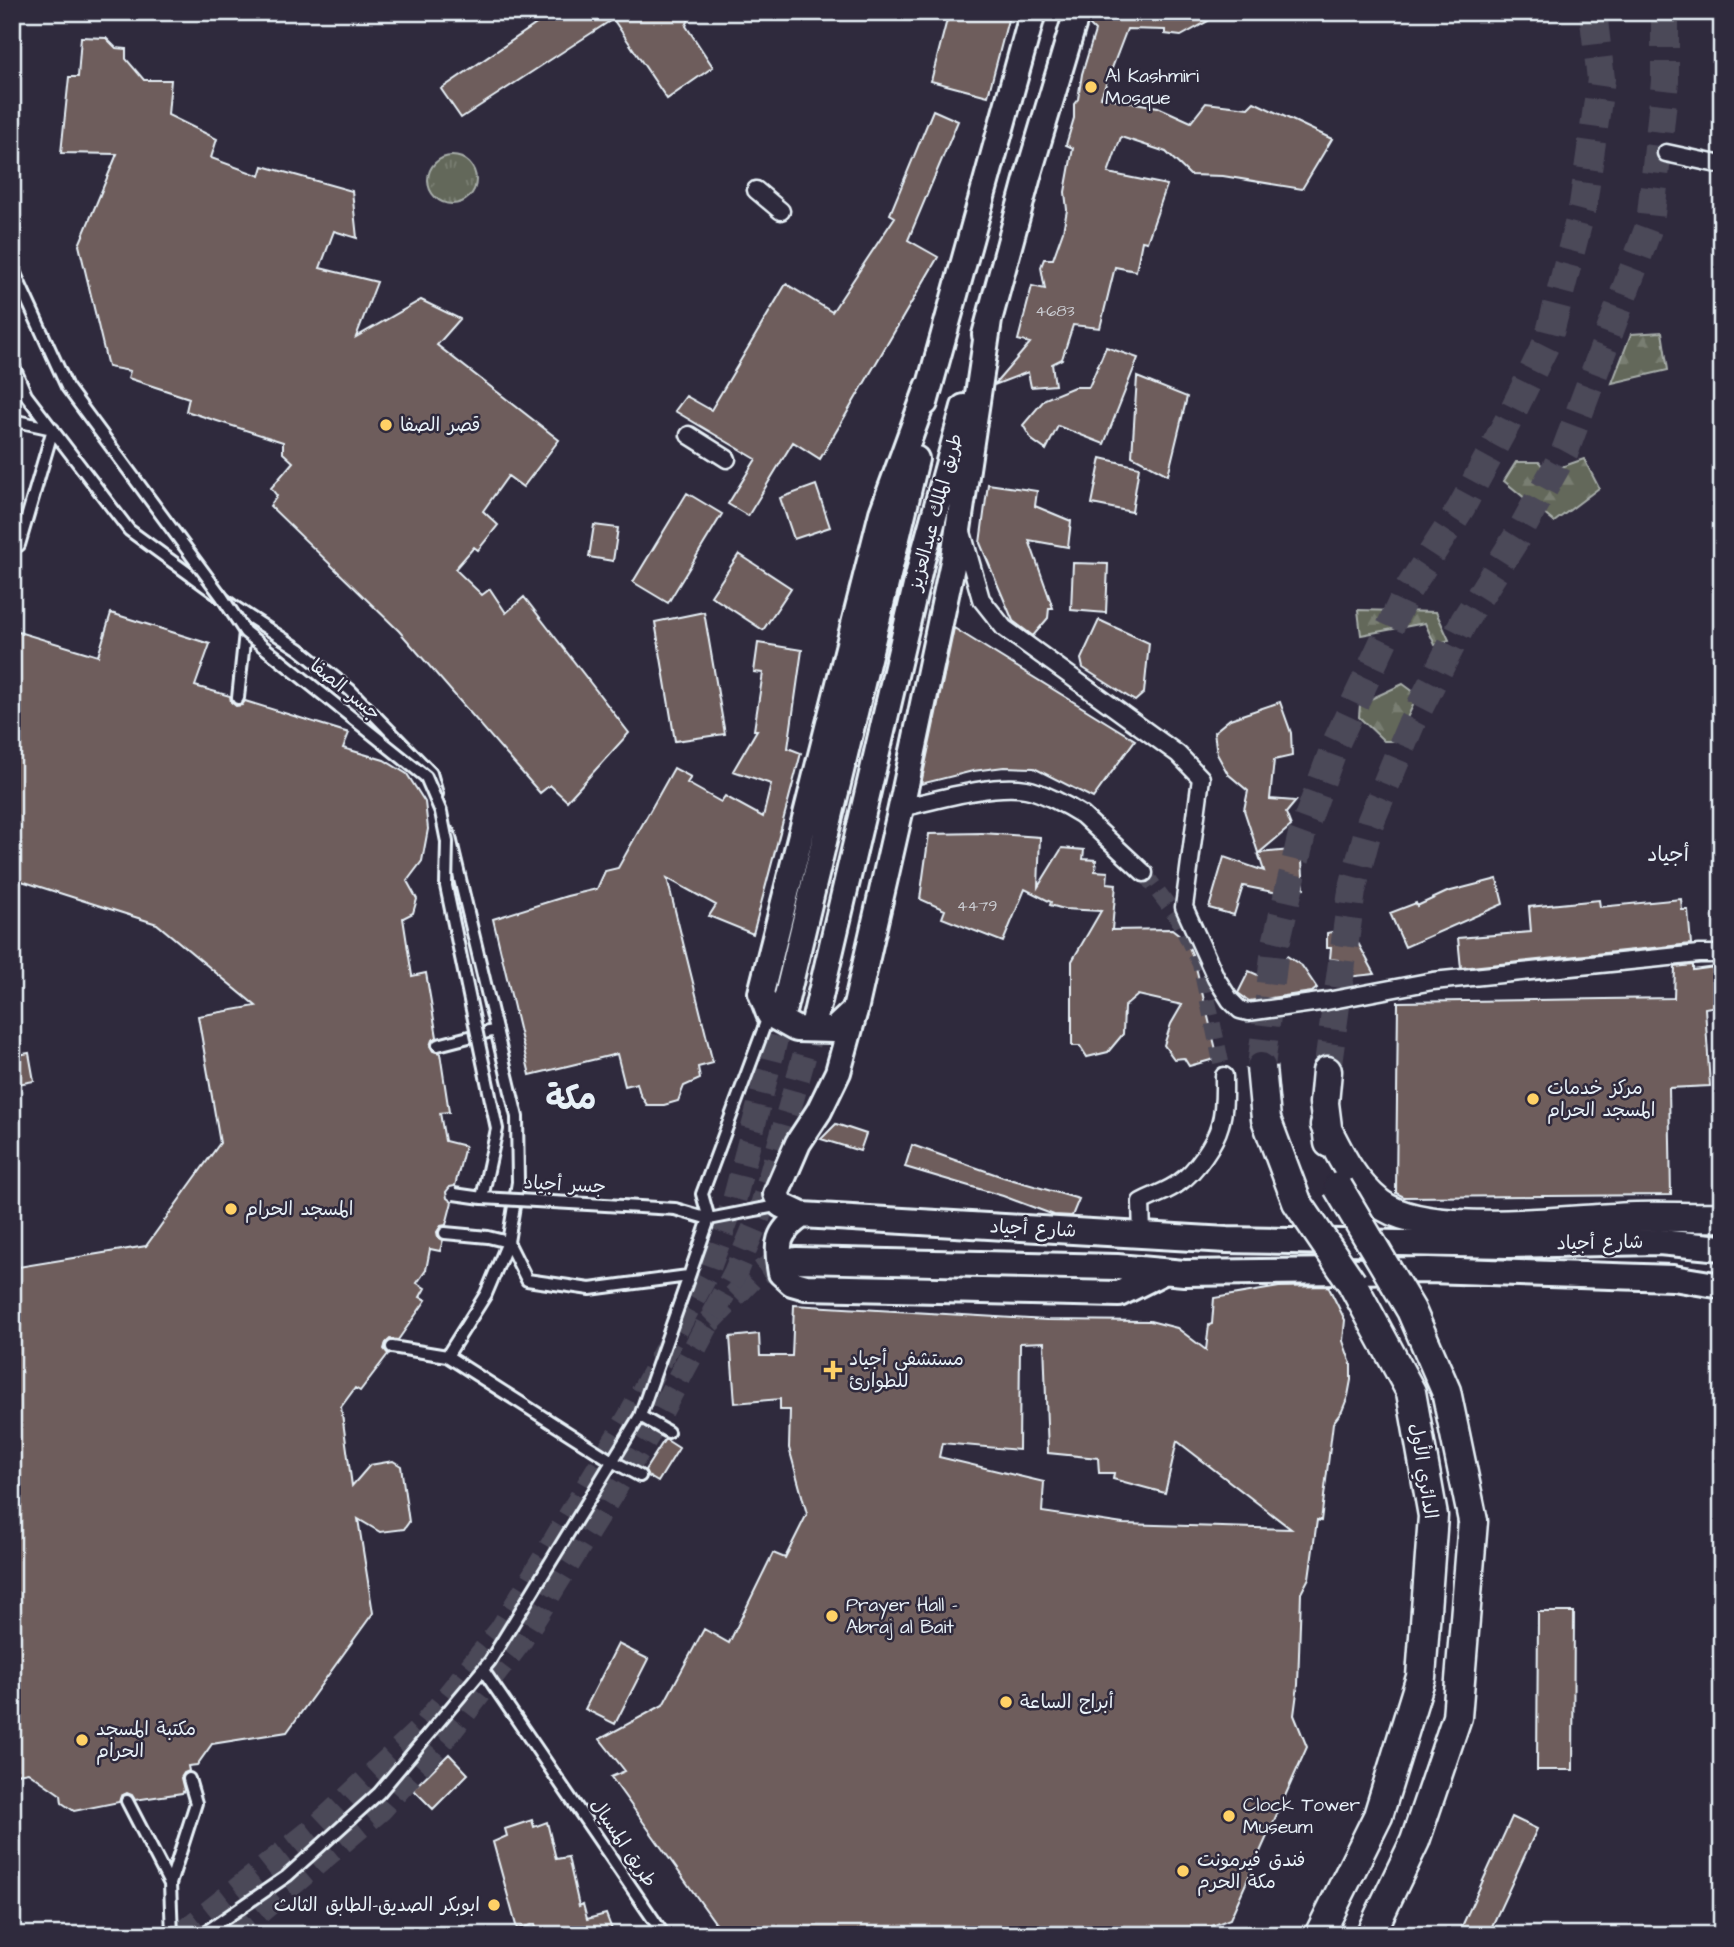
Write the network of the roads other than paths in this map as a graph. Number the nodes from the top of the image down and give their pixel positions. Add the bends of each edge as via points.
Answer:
1 (1033, 12) edge
2 (1077, 12) edge
3 (1666, 153) dead end
4 (1722, 165) edge
5 (756, 190) dead end
6 (781, 211) dead end
7 (12, 267) edge
8 (989, 320) junction
9 (12, 362) edge
10 (12, 420) edge
11 (53, 429) junction
12 (689, 435) dead end
13 (727, 459) dead end
14 (960, 523) junction
15 (19, 545) dead end
16 (245, 632) junction
17 (238, 698) dead end
18 (901, 808) junction
19 (1144, 873) tunnel mouth
20 (1722, 954) edge
21 (855, 1010) junction
22 (777, 1012) junction
23 (815, 1018) tunnel mouth
24 (496, 1030) junction
25 (438, 1045) dead end
26 (1261, 1067) tunnel mouth
27 (1328, 1071) tunnel mouth
28 (1224, 1076) tunnel mouth
29 (1325, 1125) junction
30 (454, 1194) dead end
31 (482, 1198) junction
32 (791, 1210) junction
33 (1722, 1217) edge
34 (709, 1219) junction
35 (445, 1233) dead end
36 (1142, 1235) junction
37 (508, 1242) junction
38 (1622, 1243) junction
39 (1722, 1248) edge
40 (796, 1260) tunnel mouth
41 (1161, 1273) junction
42 (688, 1276) junction
43 (1621, 1277) junction
44 (1722, 1286) edge
45 (393, 1347) dead end
46 (447, 1356) junction
47 (640, 1416) junction
48 (668, 1432) dead end
49 (612, 1461) junction
50 (640, 1476) dead end
51 (483, 1670) junction
52 (189, 1779) dead end
53 (127, 1801) dead end
54 (170, 1884) junction
55 (172, 1935) edge
56 (201, 1935) edge
57 (664, 1935) edge
58 (1319, 1935) edge
59 (1370, 1935) edge

1 - 22 main road, طريق الملك عبدالعزيز via 928,387 892,563
2 - 8 main road, طريق الملك عبدالعزيز
3 - 4 street
5 - 6 street
7 - 16 street, جسر الصفا, bridge via 67,387
8 - 14 main road
8 - 23 main road, طريق الملك عبدالعزيز via 922,559
9 - 11 street via 26,394
10 - 11 street
11 - 15 street
11 - 24 street via 129,530 350,690 431,773
12 - 13 street
14 - 18 main road
14 - 20 street via 981,599 1004,628 1178,754 1201,778 1184,907 1216,978 1240,1010 1327,1001 1433,981
16 - 17 street
16 - 31 street, جسر الصفا, bridge via 429,783 447,842 446,886 497,1129
18 - 19 street via 980,790 1027,789 1082,815
18 - 21 main road
21 - 22 main road via 834,1030 796,1029
21 - 32 main road via 838,1072 776,1194
22 - 34 street via 702,1194
24 - 25 street
24 - 37 street via 517,1117 518,1182
26 - 58 highway, الدائري الأول, bridge via 1266,1119 1297,1202 1352,1283 1411,1392 1433,1516 1421,1677 1378,1816
27 - 29 highway, الدائري الأول
28 - 36 street via 1220,1126 1189,1175 1141,1202
29 - 33 highway via 1349,1172 1380,1204 1416,1220 1492,1225
29 - 59 highway, الدائري الأول, bridge via 1338,1187 1411,1310 1446,1391 1473,1521 1457,1717 1415,1842
30 - 31 street, جسر أجياد, bridge
31 - 34 street, جسر أجياد, bridge via 675,1209
32 - 34 street
32 - 36 main road, شارع أجياد
32 - 41 main road, شارع أجياد via 780,1238 781,1273 806,1287 1119,1294
34 - 42 street
35 - 37 street
36 - 38 main road, شارع أجياد via 1509,1245
37 - 42 street via 527,1280 590,1289
37 - 46 street via 486,1294
38 - 39 main road, شارع أجياد
38 - 43 main road
40 - 41 main road, شارع أجياد via 1117,1267
41 - 43 main road, شارع أجياد via 1428,1270
42 - 47 street
43 - 44 main road, شارع أجياد via 1673,1278
45 - 46 street
46 - 49 street
47 - 48 street
47 - 49 street
49 - 50 street
49 - 51 street
51 - 56 street via 379,1793 287,1876
51 - 57 street, طريق المسيال
52 - 54 street via 196,1803
53 - 54 street
54 - 55 street

